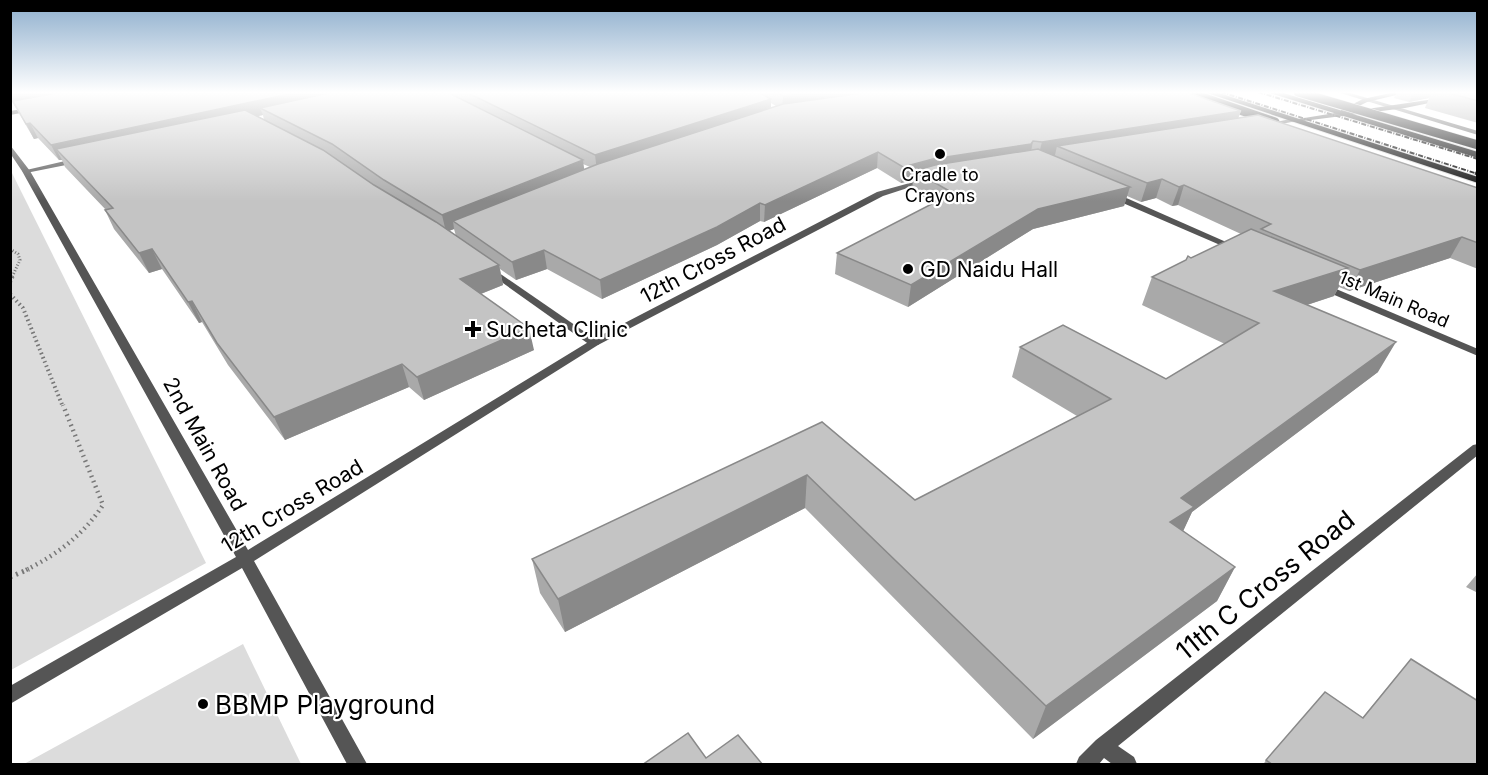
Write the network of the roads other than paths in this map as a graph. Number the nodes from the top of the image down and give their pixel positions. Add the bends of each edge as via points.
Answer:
1 (1276, 128) edge
2 (1290, 128) edge
3 (1320, 128) edge
4 (1389, 128) edge
5 (1421, 128) edge
6 (1461, 128) edge
7 (1283, 130) edge
8 (1478, 133) edge
9 (1478, 145) edge
10 (10, 147) edge
11 (1478, 155) edge
12 (83, 159) edge
13 (26, 171) junction
14 (943, 177) edge
15 (1478, 180) edge
16 (1097, 189) edge
17 (1478, 189) edge
18 (1248, 254) edge
19 (482, 264) edge
20 (1313, 282) edge
21 (594, 343) junction
22 (1478, 354) edge
23 (1478, 448) edge
24 (245, 558) junction
25 (10, 696) edge
26 (1103, 746) junction
27 (357, 765) edge
28 (1086, 765) edge
29 (1127, 765) edge

1 - 7 street
2 - 17 main road, bridge
3 - 15 main road
4 - 11 main road
5 - 9 main road, bridge
6 - 8 street
10 - 13 street, 2nd Main Road
12 - 13 street
13 - 24 street, 2nd Main Road
14 - 21 street, 12th Cross Road via 880,194
16 - 18 street
19 - 21 street
20 - 22 street, 1st Main Road
21 - 24 street, 12th Cross Road
23 - 26 street, 11th C Cross Road
24 - 25 street, 12th Cross Road
24 - 27 street, 2nd Main Road
26 - 28 street, 11th C Cross Road
26 - 29 street

